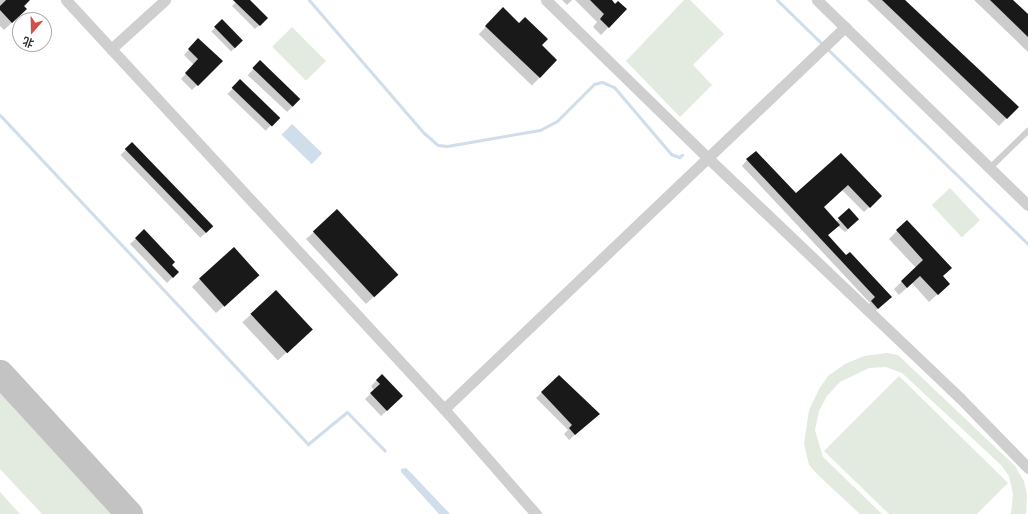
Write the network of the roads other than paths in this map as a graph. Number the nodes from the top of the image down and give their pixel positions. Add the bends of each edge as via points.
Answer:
1 (66, 0) edge
2 (165, 0) edge
3 (546, 0) edge
4 (817, 0) edge
5 (845, 27) junction
6 (111, 49) junction
7 (1028, 131) edge
8 (708, 158) junction
9 (990, 168) junction
10 (1028, 205) edge
11 (444, 409) junction
12 (1028, 468) edge
13 (536, 514) edge

1 - 6 street
2 - 6 street
3 - 8 street
4 - 5 street
5 - 8 street
5 - 9 street
6 - 11 street
7 - 9 lane
8 - 11 street
8 - 12 street via 960,398
9 - 10 street
11 - 13 street

